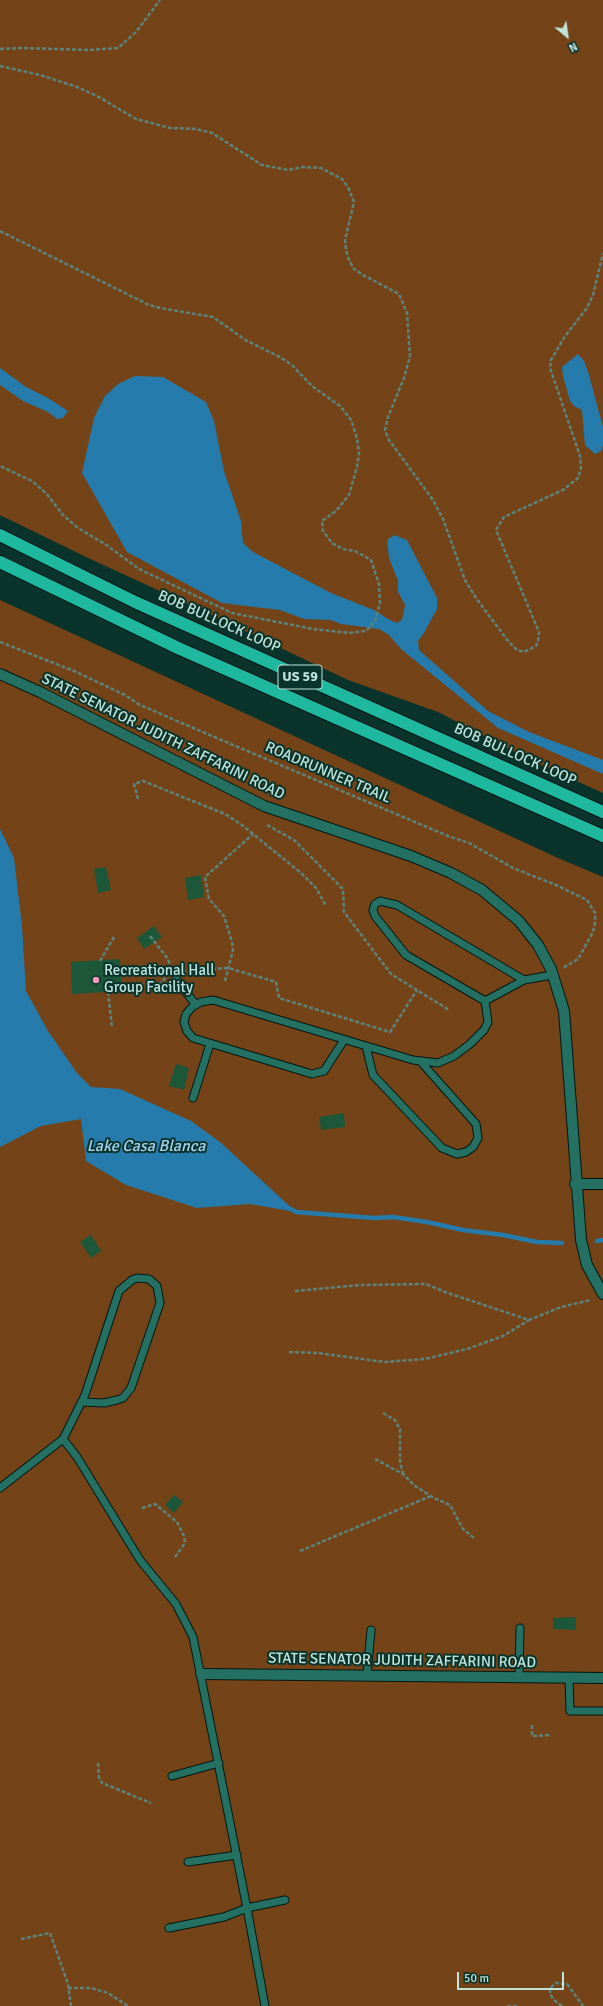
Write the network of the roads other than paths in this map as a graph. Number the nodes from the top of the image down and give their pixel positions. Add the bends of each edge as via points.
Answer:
1 (0, 535) edge
2 (0, 562) edge
3 (0, 674) edge
4 (603, 812) edge
5 (603, 836) edge
6 (556, 973) junction
7 (176, 979) dead end
8 (524, 980) junction
9 (485, 1001) junction
10 (196, 1005) junction
11 (344, 1040) junction
12 (210, 1044) junction
13 (366, 1046) junction
14 (421, 1062) junction
15 (193, 1098) dead end
16 (575, 1184) junction
17 (603, 1184) edge
18 (603, 1294) edge
19 (82, 1402) junction
20 (63, 1439) junction
21 (0, 1488) edge
22 (520, 1628) dead end
23 (371, 1630) dead end
24 (201, 1674) junction
25 (367, 1675) junction
26 (519, 1677) junction
27 (569, 1677) junction
28 (603, 1678) edge
29 (603, 1710) edge
30 (219, 1763) junction
31 (172, 1776) dead end
32 (237, 1855) junction
33 (188, 1862) dead end
34 (284, 1900) dead end
35 (247, 1908) junction
36 (169, 1928) dead end
37 (265, 2006) edge

1 - 4 highway, BOB BULLOCK LOOP / US 59 via 142,605
2 - 5 highway, US 59 via 178,648
3 - 6 street, STATE SENATOR JUDITH ZAFFARINI ROAD via 264,806 411,856 469,882 520,921
6 - 8 lane
6 - 16 street, STATE SENATOR JUDITH ZAFFARINI ROAD via 566,1025
7 - 10 lane
8 - 9 lane
8 - 9 lane via 397,905 380,901 375,904 375,916 406,955
9 - 14 lane via 488,1022 478,1037 444,1061
10 - 11 lane via 214,1000
10 - 12 lane via 186,1014 184,1022 187,1031 193,1038
11 - 12 lane via 324,1071 312,1074
11 - 13 lane
12 - 15 lane
13 - 14 lane
13 - 14 lane via 373,1074 383,1086 442,1148 457,1154 466,1152 473,1147 478,1138 476,1124
16 - 17 street
16 - 18 street, STATE SENATOR JUDITH ZAFFARINI ROAD via 583,1253 589,1271
19 - 19 lane via 104,1403 117,1400 123,1398 131,1388 160,1303 157,1286 149,1279 137,1278 119,1291
19 - 20 lane
20 - 21 lane
20 - 24 lane via 78,1457 140,1560 183,1614 193,1637
22 - 26 lane
23 - 25 lane
24 - 25 street, STATE SENATOR JUDITH ZAFFARINI ROAD
24 - 30 lane
25 - 26 street, STATE SENATOR JUDITH ZAFFARINI ROAD
26 - 27 street, STATE SENATOR JUDITH ZAFFARINI ROAD
27 - 28 street, STATE SENATOR JUDITH ZAFFARINI ROAD
27 - 29 lane via 570,1711
30 - 31 lane
30 - 32 lane
32 - 33 lane
32 - 35 lane
34 - 35 lane
35 - 36 lane via 224,1917
35 - 37 lane

